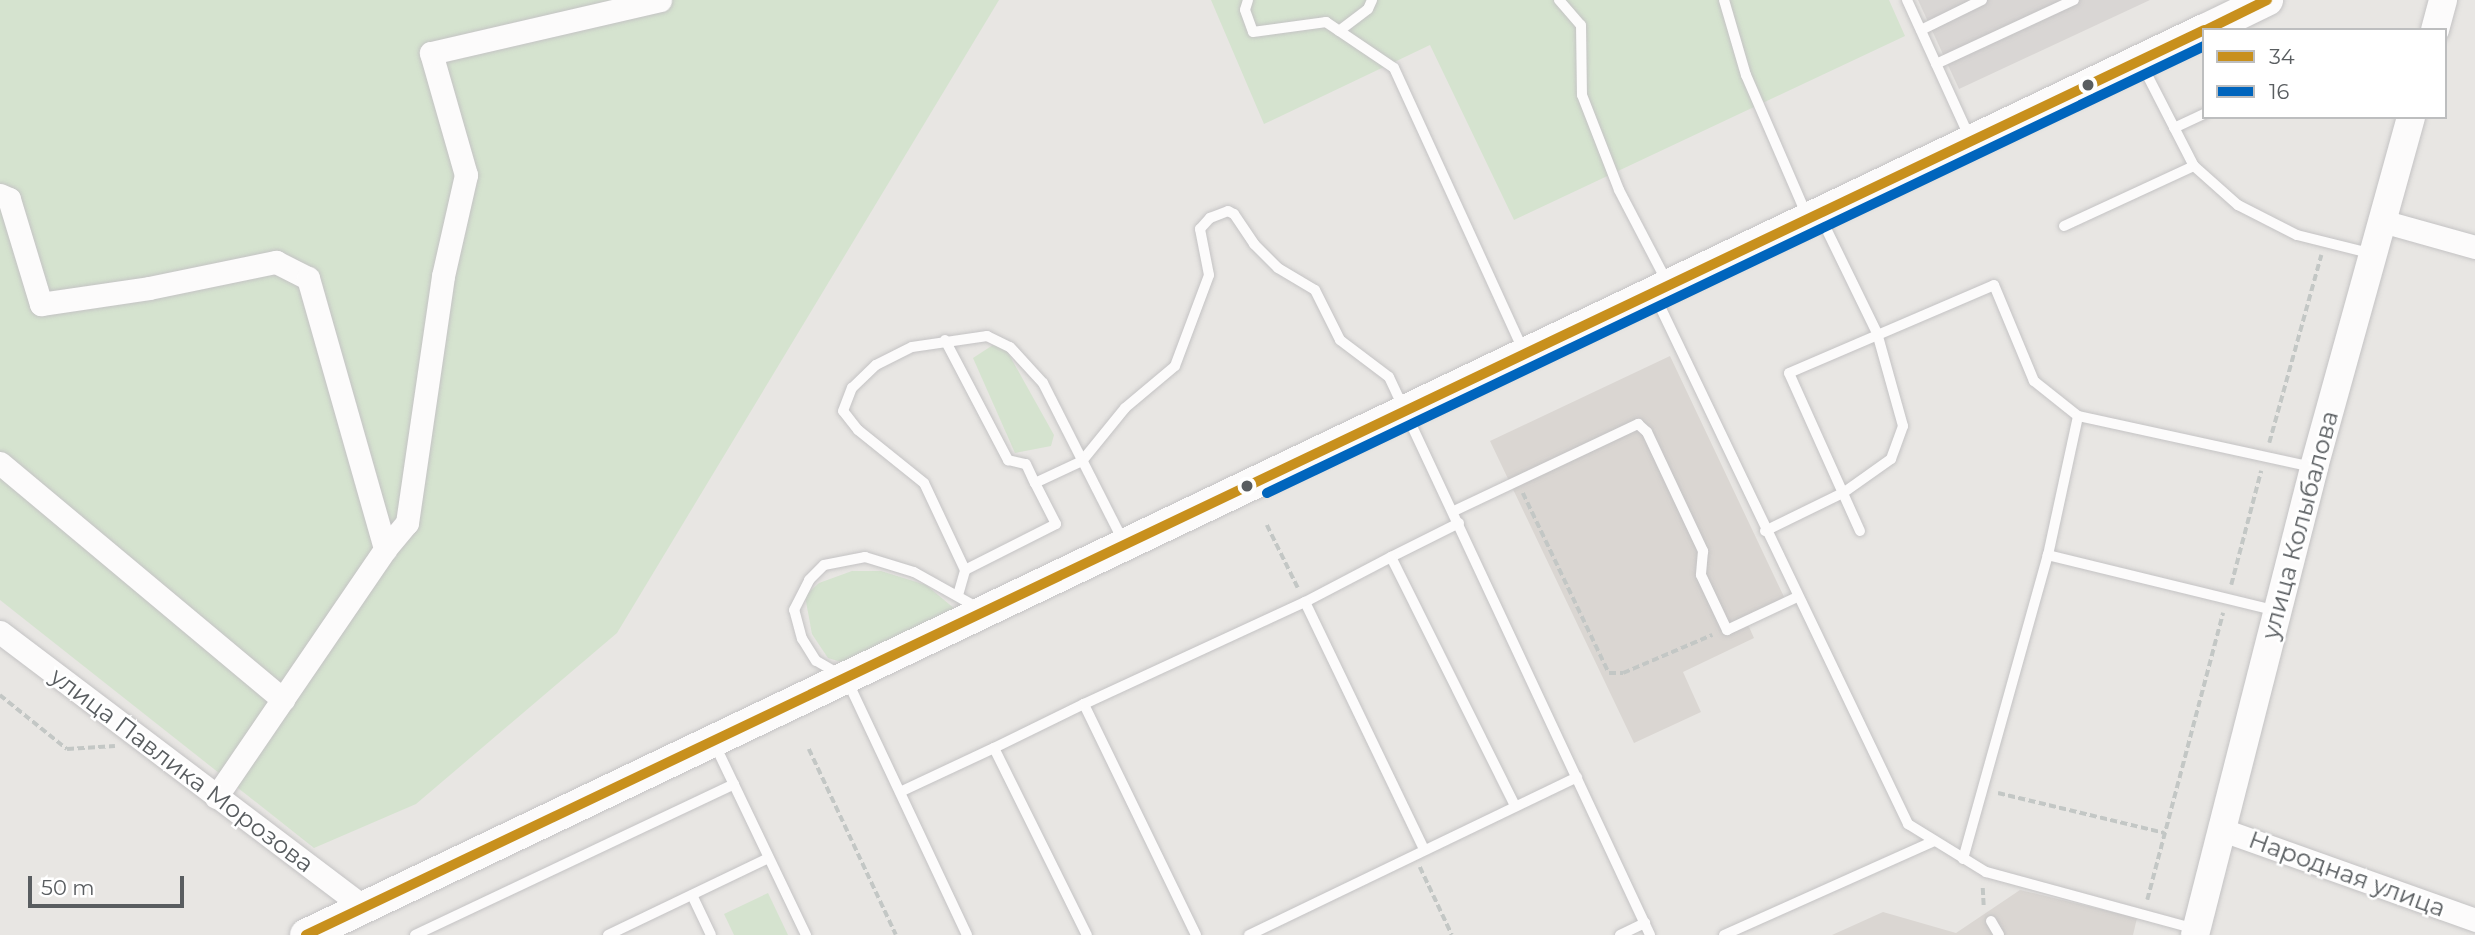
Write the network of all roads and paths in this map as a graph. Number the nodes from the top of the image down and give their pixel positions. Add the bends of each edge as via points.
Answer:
1 (660, 0) edge
2 (1248, 0) edge
3 (1372, 0) edge
4 (1559, 0) edge
5 (1724, 0) edge
6 (1907, 0) edge
7 (1982, 0) edge
8 (2074, 0) edge
9 (2267, 0) edge
10 (2443, 0) edge
11 (2208, 28) edge
12 (2436, 28) edge
13 (1921, 30) junction
14 (1339, 31) junction
15 (2202, 31) edge
16 (2140, 61) junction
17 (1936, 64) junction
18 (2202, 115) edge
19 (2410, 119) edge
20 (2174, 128) junction
21 (1971, 141) junction
22 (2194, 166) junction
23 (0, 195) edge
24 (1813, 216) junction
25 (2382, 221) junction
26 (2064, 226) dead end
27 (2475, 247) edge
28 (2376, 254) junction
29 (1661, 289) junction
30 (1877, 333) junction
31 (944, 340) junction
32 (1525, 354) junction
33 (1407, 411) junction
34 (2078, 416) junction
35 (1082, 461) junction
36 (0, 463) edge
37 (2315, 467) junction
38 (1517, 480) junction
39 (1035, 483) junction
40 (1843, 493) junction
41 (1454, 511) junction
42 (1460, 523) junction
43 (1267, 525) dead end
44 (1765, 531) junction
45 (1860, 531) dead end
46 (1125, 543) junction
47 (385, 549) junction
48 (2048, 555) junction
49 (1391, 557) junction
50 (965, 570) junction
51 (1797, 597) junction
52 (1305, 602) junction
53 (970, 603) junction
54 (2277, 611) junction
55 (1727, 631) junction
56 (0, 632) edge
57 (846, 678) junction
58 (0, 695) edge
59 (283, 700) junction
60 (1084, 704) junction
61 (714, 742) junction
62 (148, 745) junction
63 (994, 748) junction
64 (809, 749) dead end
65 (1577, 777) junction
66 (734, 784) junction
67 (1983, 789) junction
68 (900, 792) junction
69 (216, 797) junction
70 (1515, 806) junction
71 (2220, 829) junction
72 (2165, 833) dead end
73 (1934, 841) junction
74 (1419, 852) junction
75 (769, 858) junction
76 (1964, 859) junction
77 (1986, 872) junction
78 (692, 895) junction
79 (365, 908) junction
80 (1989, 917) joint
81 (2475, 920) edge
82 (1645, 923) junction
83 (2196, 932) edge
84 (1255, 934) edge
85 (306, 935) edge
86 (415, 935) edge
87 (608, 935) edge
88 (711, 935) edge
89 (806, 935) edge
90 (896, 935) edge
91 (967, 935) edge
92 (1087, 935) edge
93 (1196, 935) edge
94 (1452, 935) edge
95 (1620, 935) edge
96 (1650, 935) edge
97 (1724, 935) edge
98 (1999, 935) edge

1 - 47 street via 431,53 466,174 443,276 407,523
2 - 14 lane via 1245,10 1252,32 1326,22
3 - 14 lane via 1368,9
4 - 29 lane via 1581,25 1581,95
5 - 24 lane via 1746,75
6 - 13 lane
7 - 13 lane
8 - 17 lane
9 - 11 main road
10 - 12 street
13 - 17 lane
14 - 32 lane via 1394,68
15 - 16 main road
16 - 20 lane
16 - 21 main road
17 - 21 lane
18 - 20 lane
19 - 25 street, улица Колыбалова
20 - 22 lane
21 - 24 main road
22 - 26 lane
22 - 28 lane via 2238,205 2297,236
23 - 47 street via 9,199 41,304 276,262 308,278
24 - 29 main road
24 - 30 lane
25 - 27 street
25 - 28 street, улица Колыбалова
28 - 37 street, улица Колыбалова
29 - 32 main road
29 - 44 lane
30 - 34 lane via 1994,285 2034,381
30 - 40 lane via 1903,426 1891,458
30 - 40 lane via 1789,373
31 - 35 lane via 987,335 1010,347 1043,383
31 - 39 lane via 1008,460 1026,464
31 - 50 lane via 912,347 876,365 852,388 843,411 858,430 924,483
32 - 33 main road
33 - 35 lane via 1389,377 1340,340 1308,283 1278,268 1228,211 1210,218 1200,229 1209,275 1175,366 1125,408
33 - 41 lane
33 - 46 main road
34 - 37 lane
34 - 48 lane
35 - 39 lane
35 - 46 lane
36 - 59 street
37 - 54 street, улица Колыбалова
38 - 41 lane
38 - 55 path via 1609,673 1623,673 1695,639
38 - 55 lane via 1630,427 1644,427 1703,551 1701,575
39 - 50 lane via 1056,524
40 - 44 lane
40 - 45 lane
41 - 42 lane
42 - 49 lane
42 - 65 lane
43 - 52 path
44 - 51 lane
46 - 53 main road
47 - 59 street
48 - 54 lane
48 - 67 lane
49 - 52 lane
49 - 70 lane
50 - 53 lane
51 - 55 lane
51 - 73 lane via 1908,824
52 - 60 lane
52 - 74 lane
53 - 57 main road
53 - 57 lane via 914,572 865,557 824,565 809,580 794,610 802,639 816,661
54 - 71 street, улица Колыбалова
56 - 62 street, улица Павлика Морозова
57 - 61 main road
57 - 68 lane
58 - 62 path via 66,749
59 - 69 street
60 - 63 lane
60 - 93 lane
61 - 66 lane
61 - 79 main road
62 - 69 street, улица Павлика Морозова
63 - 68 lane
63 - 92 lane
64 - 90 path
65 - 70 lane
65 - 82 lane
66 - 75 lane
66 - 86 lane
67 - 72 path
67 - 76 lane
68 - 91 lane
69 - 79 street, улица Павлика Морозова
70 - 74 lane
71 - 81 street, Народная улица
71 - 83 street, улица Колыбалова
73 - 76 lane
73 - 97 lane
74 - 84 lane
74 - 94 path
75 - 78 lane
75 - 89 lane
76 - 77 lane
77 - 80 path via 1980,901
77 - 83 lane
78 - 87 lane
78 - 88 lane
79 - 85 main road
80 - 98 lane
82 - 95 lane
82 - 96 lane

